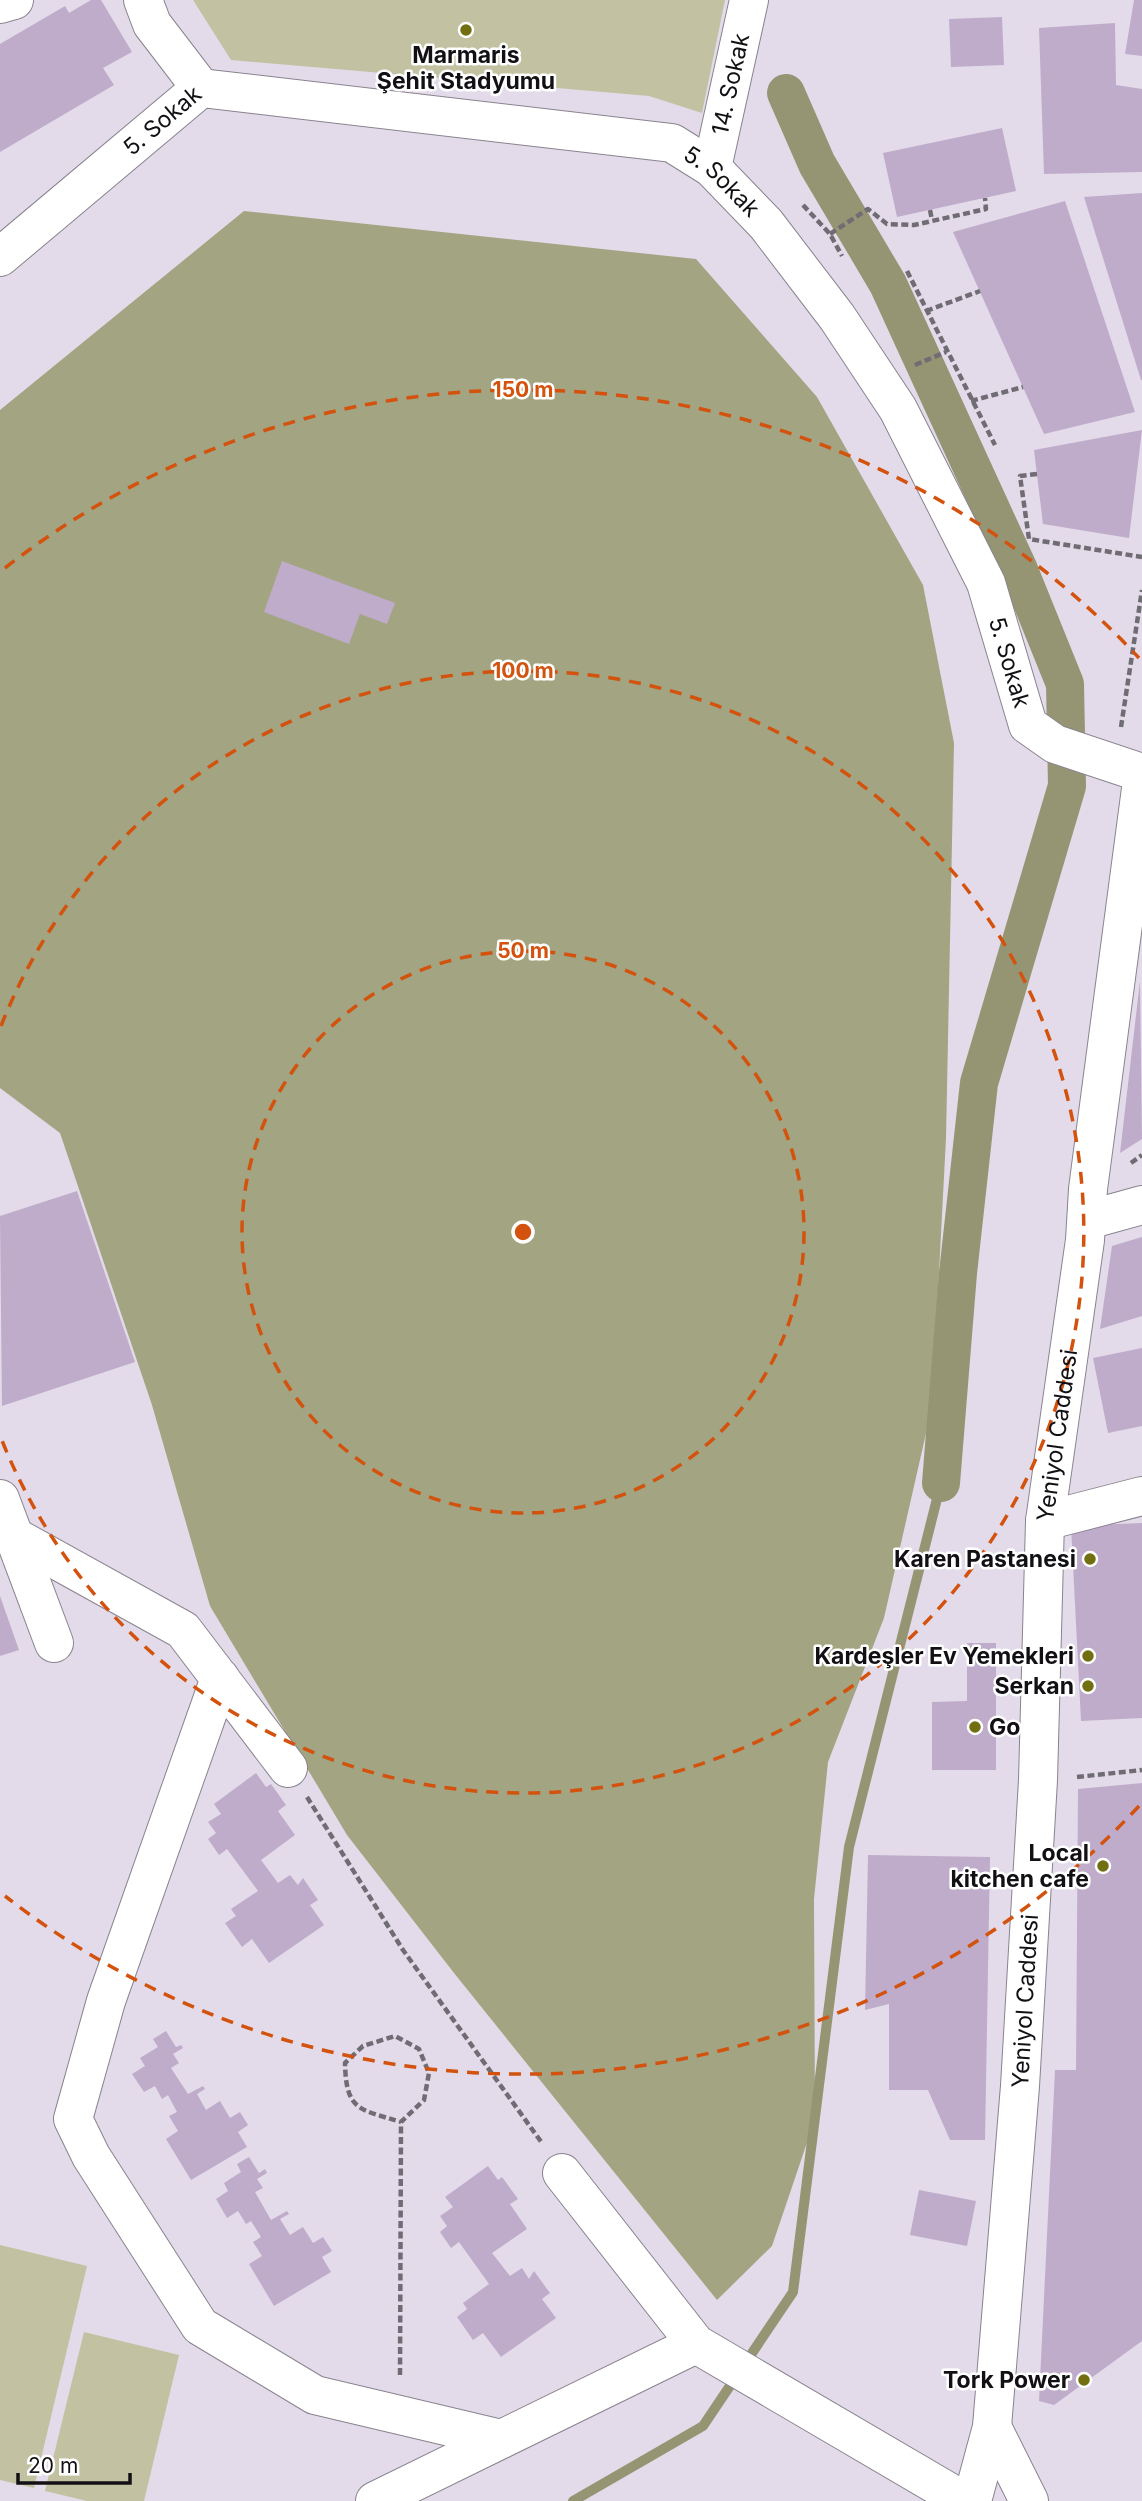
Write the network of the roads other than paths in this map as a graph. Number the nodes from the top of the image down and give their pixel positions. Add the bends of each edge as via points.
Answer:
1 (14, 0) edge
2 (143, 0) edge
3 (749, 0) edge
4 (0, 4) edge
5 (201, 88) junction
6 (712, 168) junction
7 (0, 257) edge
8 (1142, 773) edge
9 (1142, 781) edge
10 (1142, 1205) edge
11 (1088, 1220) junction
12 (1142, 1496) edge
13 (0, 1499) edge
14 (1045, 1521) junction
15 (15, 1537) junction
16 (54, 1643) dead end
17 (220, 1678) junction
18 (288, 1768) road end
19 (562, 2173) road end
20 (726, 2361) junction
21 (992, 2427) junction
22 (501, 2439) junction
23 (375, 2501) edge
24 (964, 2501) edge
25 (972, 2501) edge
26 (1029, 2501) edge

1 - 4 street
2 - 5 street via 152,24
3 - 6 street, 14. Sokak
5 - 6 street, 5. Sokak via 672,143
5 - 7 street, 5. Sokak
6 - 8 street, 5. Sokak via 766,224 837,317 898,410 986,583 1028,724 1055,744 1109,748
9 - 11 street, Yeniyol Caddesi via 1088,1189
10 - 11 street
11 - 14 street, Yeniyol Caddesi
12 - 14 street
13 - 15 street
14 - 21 street, Yeniyol Caddesi via 1038,1780 1020,2086
15 - 16 street
15 - 17 street via 183,1630
17 - 18 street
17 - 22 street via 106,2001 73,2119 91,2156 200,2326 315,2395
19 - 20 street
20 - 22 street
20 - 24 street
21 - 25 street, Yeniyol Caddesi
21 - 26 street
22 - 23 street

